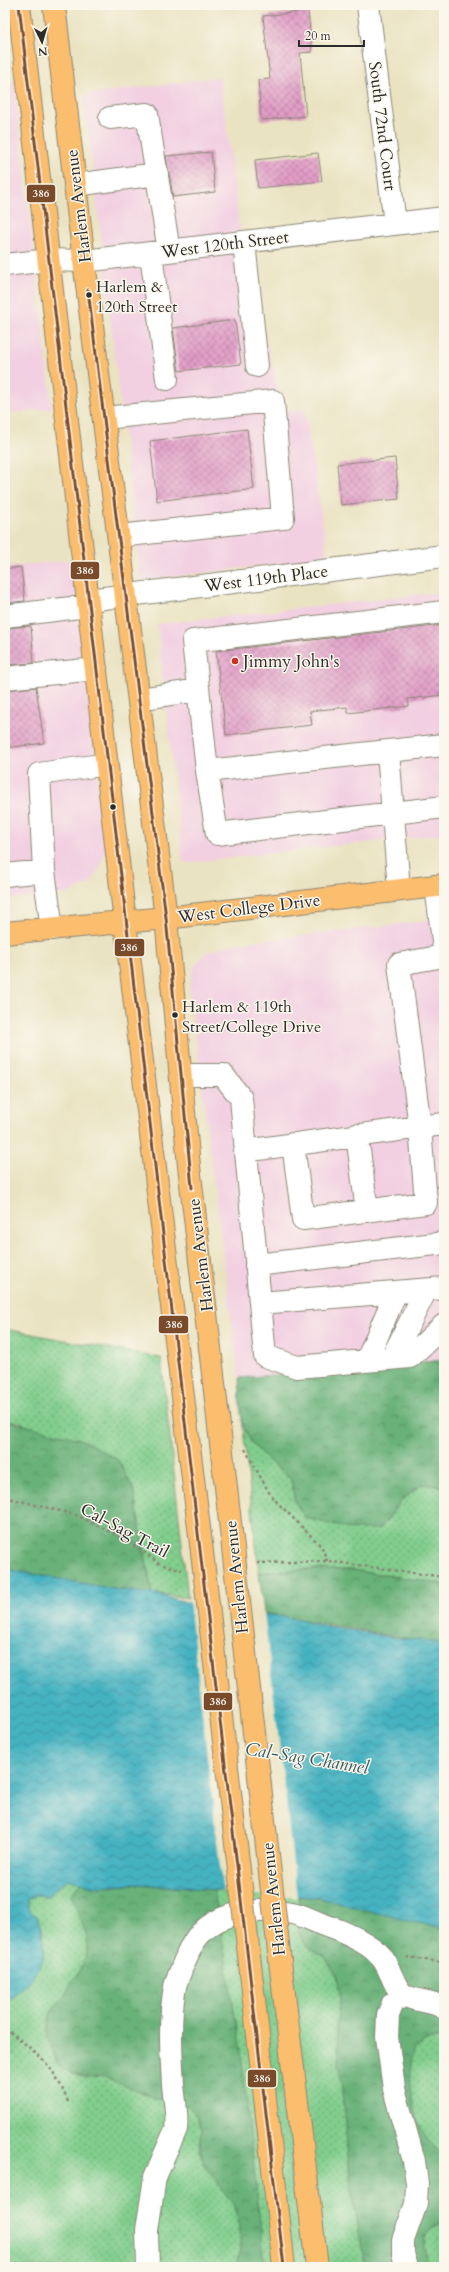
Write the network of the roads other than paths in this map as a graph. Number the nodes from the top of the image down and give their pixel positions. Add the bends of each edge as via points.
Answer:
1 (19, 5) edge
2 (54, 5) edge
3 (368, 5) edge
4 (110, 118) dead end
5 (157, 174) junction
6 (75, 185) junction
7 (444, 218) edge
8 (395, 224) junction
9 (244, 242) junction
10 (160, 252) junction
11 (49, 260) junction
12 (84, 261) junction
13 (5, 265) edge
14 (257, 366) dead end
15 (167, 379) dead end
16 (104, 418) junction
17 (119, 536) junction
18 (444, 556) edge
19 (126, 596) junction
20 (88, 603) junction
21 (444, 612) edge
22 (5, 616) edge
23 (96, 669) junction
24 (5, 678) edge
25 (198, 690) junction
26 (139, 699) junction
27 (444, 745) edge
28 (388, 752) junction
29 (107, 764) junction
30 (207, 771) junction
31 (444, 807) edge
32 (393, 812) junction
33 (44, 871) junction
34 (5, 875) edge
35 (440, 885) edge
36 (399, 890) junction
37 (166, 918) junction
38 (125, 922) junction
39 (52, 929) junction
40 (5, 933) edge
41 (444, 949) edge
42 (444, 956) edge
43 (181, 1075) junction
44 (444, 1124) edge
45 (420, 1127) junction
46 (357, 1135) junction
47 (293, 1144) junction
48 (245, 1151) junction
49 (367, 1211) junction
50 (444, 1243) edge
51 (256, 1265) junction
52 (420, 1290) edge
53 (260, 1303) junction
54 (444, 1325) edge
55 (380, 1359) junction
56 (403, 1995) junction
57 (444, 2008) edge
58 (148, 2267) edge
59 (284, 2267) edge
60 (317, 2267) edge
61 (407, 2267) edge

1 - 11 main road, Harlem Avenue
2 - 6 main road, Harlem Avenue
3 - 8 street, South 72nd Court
4 - 5 street via 147,114
5 - 6 street
5 - 10 street
6 - 12 main road, Harlem Avenue
7 - 8 street, West 120th Street
8 - 9 street, West 120th Street
9 - 10 street, West 120th Street
9 - 14 street
10 - 12 street, West 120th Street
10 - 15 street
11 - 12 street, West 120th Street
11 - 13 street, West 120th Street
11 - 20 main road, Harlem Avenue
12 - 16 main road, Harlem Avenue
16 - 17 main road, Harlem Avenue
16 - 17 street via 273,401 284,518
17 - 19 main road, Harlem Avenue
18 - 19 street, West 119th Place
19 - 20 street, West 119th Place
19 - 26 main road, Harlem Avenue
20 - 22 street, West 119th Place
20 - 23 main road, Harlem Avenue
21 - 25 street via 193,641
23 - 24 street
23 - 29 main road, Harlem Avenue
25 - 26 street
25 - 30 street
26 - 37 main road, Harlem Avenue
27 - 28 street
28 - 30 street
28 - 32 street
29 - 33 street via 39,774
29 - 38 main road, Harlem Avenue
30 - 32 street via 217,834
31 - 32 street
32 - 36 street
33 - 34 street
33 - 39 street
35 - 36 main road, West College Drive
35 - 41 street
36 - 37 main road, West College Drive
37 - 38 main road, West College Drive
37 - 43 main road, Harlem Avenue
38 - 39 main road, West College Drive
38 - 59 main road, Harlem Avenue, bridge via 201,1544
39 - 40 main road, West College Drive
42 - 45 street via 399,964
43 - 48 street via 223,1075 240,1098
43 - 60 main road, Harlem Avenue, bridge via 280,1961
44 - 45 street
45 - 46 street
45 - 49 street via 426,1203
46 - 47 street
46 - 49 street
47 - 48 street
47 - 49 street via 303,1219
48 - 51 street
50 - 51 street
51 - 53 street
52 - 53 street
52 - 55 street
52 - 55 street
53 - 55 street via 265,1356 297,1367
54 - 55 street via 410,1357
56 - 57 street
56 - 58 street via 378,1953 336,1929 294,1914 276,1911 235,1914 218,1920 200,1933 188,1953 175,1986 172,2035 177,2121 155,2177 147,2230
56 - 61 street via 393,2003 388,2015 387,2037 394,2089 414,2161 417,2184 416,2204 403,2240 403,2254

